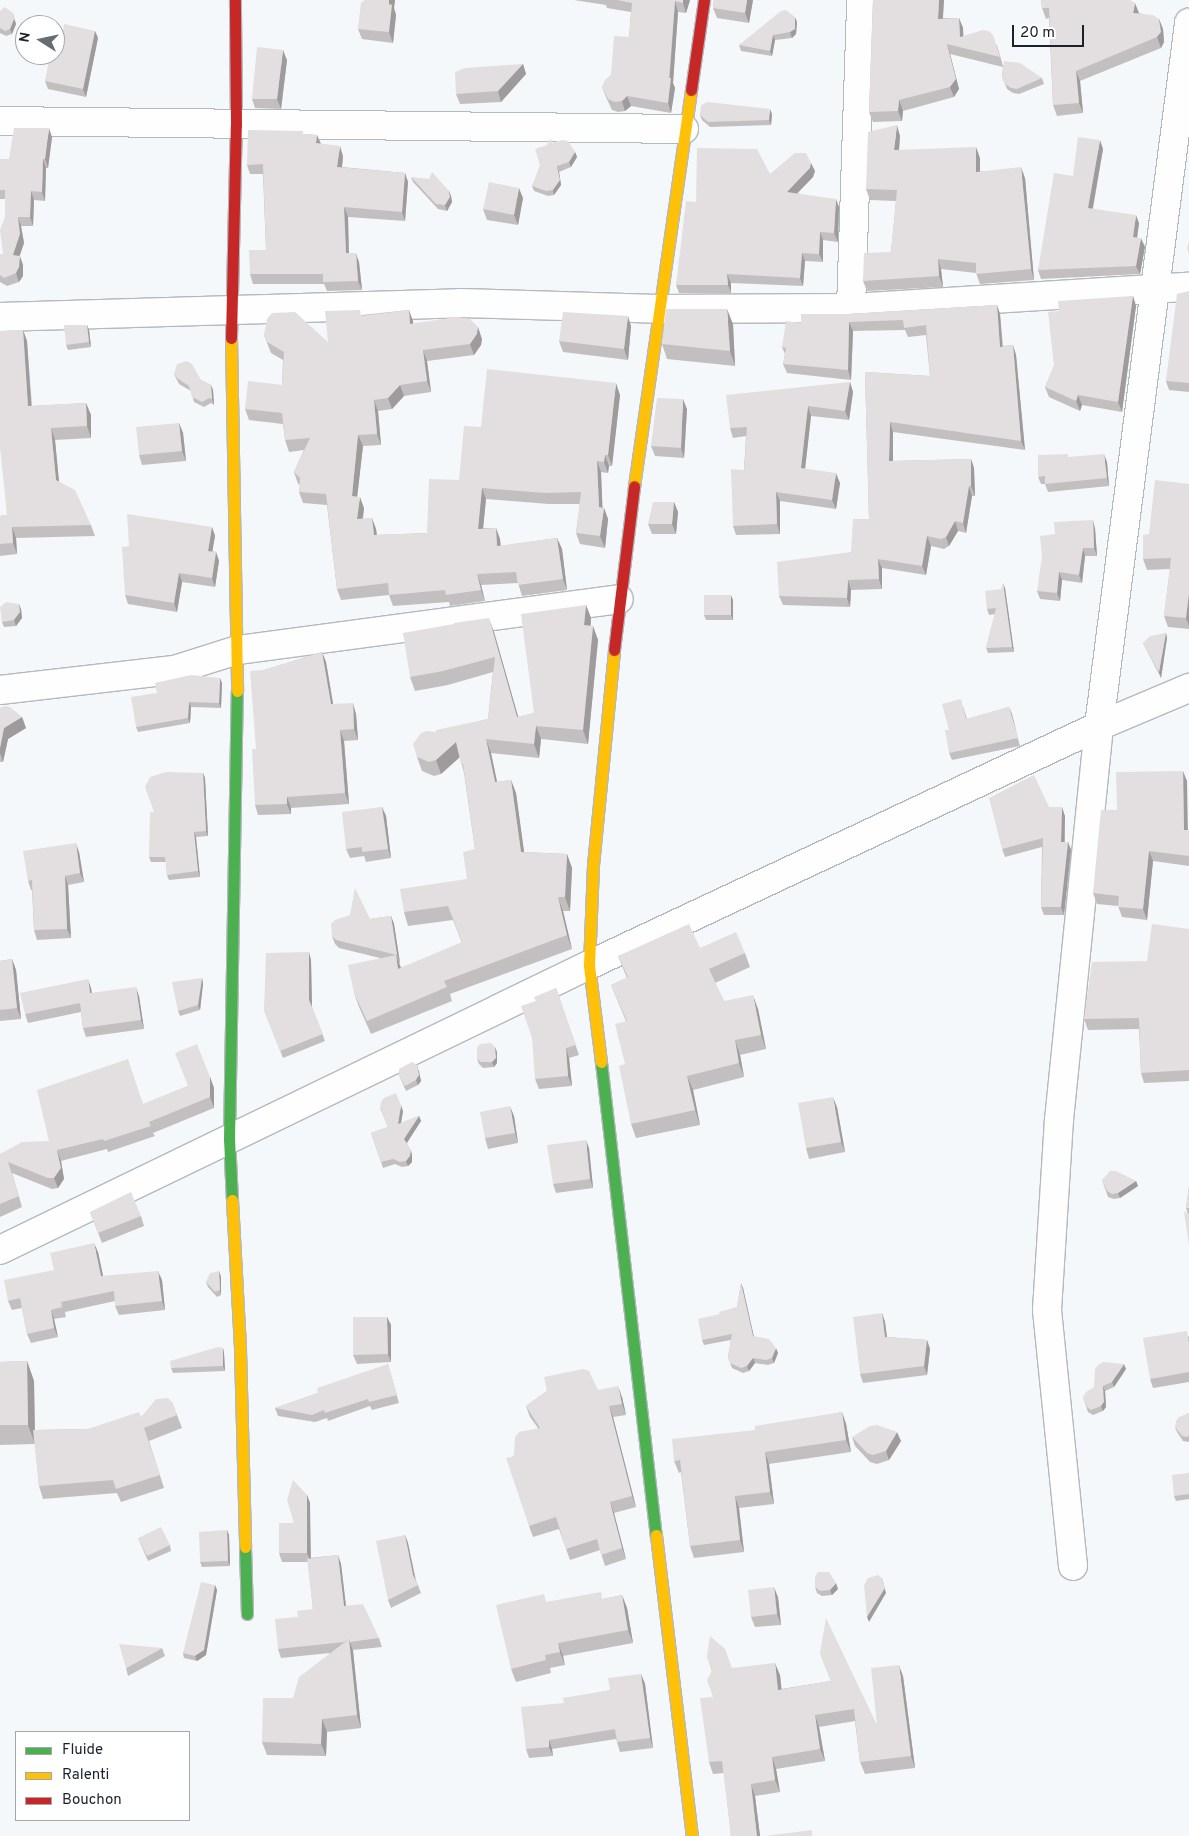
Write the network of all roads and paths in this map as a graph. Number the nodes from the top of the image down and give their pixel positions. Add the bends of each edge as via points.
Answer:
1 (235, 0) edge
2 (704, 0) edge
3 (861, 0) edge
4 (1189, 23) edge
5 (0, 122) edge
6 (236, 125) junction
7 (684, 129) junction
8 (1189, 287) edge
9 (1155, 289) junction
10 (851, 308) junction
11 (658, 309) junction
12 (230, 310) junction
13 (0, 317) edge
14 (619, 599) junction
15 (238, 650) junction
16 (1189, 688) edge
17 (0, 690) edge
18 (1099, 726) junction
19 (589, 965) junction
20 (229, 1139) junction
21 (0, 1250) edge
22 (1073, 1566) dead end
23 (247, 1614) dead end
24 (692, 1836) edge

1 - 6 street
2 - 7 street
3 - 10 street
4 - 9 street
5 - 6 street
6 - 7 street
6 - 12 street
7 - 11 street
8 - 9 street
9 - 10 street
9 - 18 street
10 - 11 street
11 - 12 street via 460,303
11 - 14 street
12 - 13 street
12 - 15 street
14 - 15 street
14 - 19 street via 593,865
15 - 17 street via 174,670
15 - 20 street
16 - 18 street
18 - 19 street
18 - 22 street via 1059,1120 1047,1310
19 - 20 street
19 - 24 street
20 - 21 street
20 - 23 street via 240,1350

